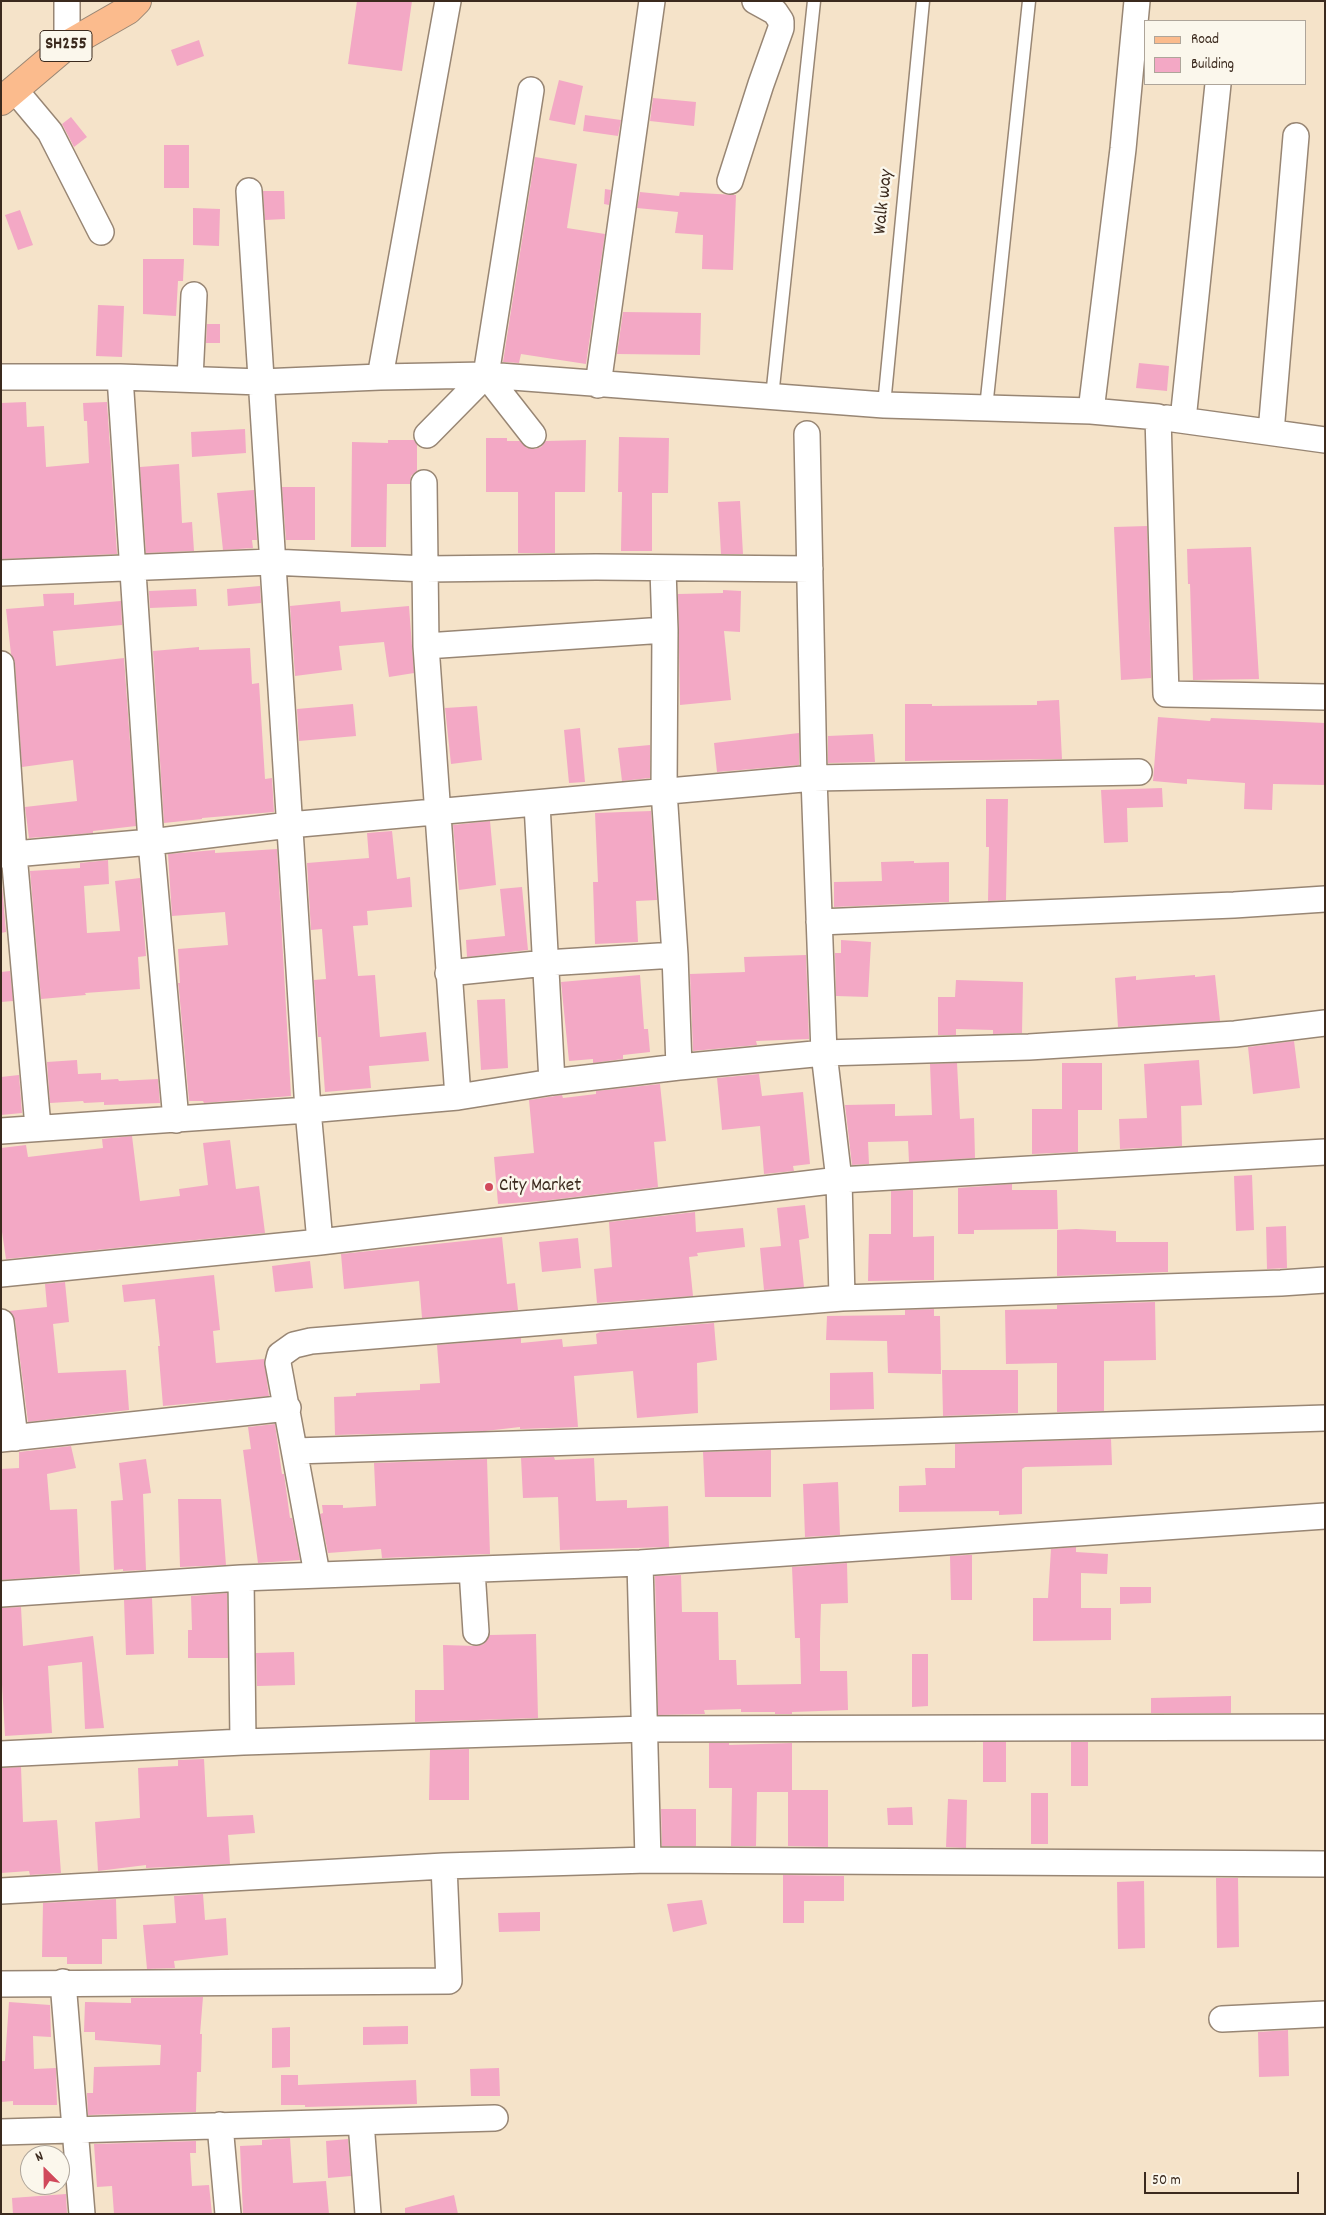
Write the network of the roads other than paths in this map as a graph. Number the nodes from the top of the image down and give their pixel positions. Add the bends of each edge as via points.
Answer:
1 (67, 1) edge
2 (137, 1) edge
3 (448, 1) edge
4 (652, 1) edge
5 (755, 1) edge
6 (814, 1) edge
7 (923, 1) edge
8 (1029, 1) edge
9 (1137, 1) edge
10 (67, 45) junction
11 (1218, 85) edge
12 (531, 90) dead end
13 (8, 95) edge
14 (1296, 136) dead end
15 (730, 181) dead end
16 (249, 191) dead end
17 (101, 232) dead end
18 (194, 295) dead end
19 (486, 375) junction
20 (1, 377) edge
21 (380, 377) junction
22 (120, 378) junction
23 (190, 380) junction
24 (261, 382) junction
25 (598, 385) junction
26 (772, 397) junction
27 (884, 405) junction
28 (986, 408) junction
29 (1092, 411) junction
30 (1158, 417) junction
31 (1183, 420) junction
32 (1271, 432) junction
33 (807, 434) dead end
34 (533, 435) dead end
35 (427, 436) dead end
36 (1325, 440) edge
37 (424, 483) dead end
38 (272, 562) junction
39 (133, 567) junction
40 (426, 569) junction
41 (663, 569) junction
42 (810, 569) junction
43 (1, 573) edge
44 (665, 630) junction
45 (426, 646) junction
46 (1, 664) edge
47 (1325, 697) edge
48 (1139, 772) dead end
49 (814, 778) junction
50 (664, 791) junction
51 (537, 804) junction
52 (437, 812) junction
53 (289, 825) junction
54 (151, 842) junction
55 (7, 854) edge
56 (1325, 899) edge
57 (819, 922) junction
58 (675, 955) junction
59 (546, 963) junction
60 (448, 973) junction
61 (1325, 1023) edge
62 (824, 1053) junction
63 (679, 1067) junction
64 (552, 1082) junction
65 (458, 1097) junction
66 (308, 1110) junction
67 (176, 1120) junction
68 (38, 1127) junction
69 (1, 1131) edge
70 (1325, 1152) edge
71 (839, 1180) junction
72 (320, 1242) junction
73 (1, 1274) edge
74 (1325, 1280) edge
75 (842, 1298) junction
76 (1, 1322) edge
77 (288, 1408) junction
78 (1325, 1418) edge
79 (8, 1438) edge
80 (295, 1451) junction
81 (1325, 1516) edge
82 (640, 1563) junction
83 (472, 1570) junction
84 (317, 1574) junction
85 (241, 1578) junction
86 (1, 1594) edge
87 (476, 1632) dead end
88 (1325, 1727) edge
89 (645, 1729) junction
90 (243, 1742) junction
91 (1, 1754) edge
92 (648, 1860) junction
93 (1325, 1864) edge
94 (444, 1866) junction
95 (1, 1891) edge
96 (62, 1982) junction
97 (1, 1984) edge
98 (1325, 2014) edge
99 (1222, 2019) dead end
100 (495, 2118) dead end
101 (361, 2122) junction
102 (220, 2125) junction
103 (74, 2129) junction
104 (1, 2132) edge
105 (82, 2214) edge
106 (228, 2214) edge
107 (368, 2214) edge

1 - 10 street
2 - 10 main road, SH255 via 128,10
3 - 21 street
4 - 25 street
5 - 15 street via 775,12 781,28
6 - 26 lane
7 - 27 lane, Walk way
8 - 28 lane
9 - 29 street
10 - 13 main road, SH255
11 - 31 street
12 - 19 street
13 - 17 street via 50,132
14 - 32 street
16 - 24 street
18 - 23 street
19 - 21 street
19 - 25 street
19 - 34 street
19 - 35 street
20 - 22 street
21 - 24 street
22 - 23 street
22 - 39 street
23 - 24 street
24 - 38 street
25 - 26 street
26 - 27 street
27 - 28 street
28 - 29 street
29 - 30 street
30 - 31 street
30 - 47 street via 1166,694
31 - 32 street
32 - 36 street
33 - 42 street
37 - 40 street
38 - 39 street
38 - 40 street
38 - 53 street
39 - 43 street
39 - 54 street
40 - 41 street
40 - 45 street
41 - 42 street
41 - 44 street
42 - 49 street
44 - 45 street
44 - 50 street
45 - 52 street
46 - 55 street
48 - 49 street
49 - 50 street
49 - 57 street
50 - 51 street
50 - 58 street
51 - 52 street
51 - 59 street
52 - 53 street
52 - 60 street
53 - 54 street
53 - 66 street
54 - 55 street
54 - 67 street
55 - 68 street
56 - 57 street
57 - 62 street
58 - 59 street
58 - 63 street
59 - 60 street
59 - 64 street
60 - 65 street
61 - 62 street via 1235,1034 1029,1047
62 - 63 street
62 - 71 street
63 - 64 street
64 - 65 street
65 - 66 street
66 - 67 street
66 - 72 street
67 - 68 street
68 - 69 street
70 - 71 street
71 - 72 street
71 - 75 street
72 - 73 street
74 - 75 street
75 - 77 street via 303,1343 280,1355 278,1363
76 - 79 street
77 - 79 street
77 - 80 street
78 - 80 street
80 - 84 street
81 - 82 street
82 - 83 street
82 - 89 street
83 - 84 street
83 - 87 street
84 - 85 street
85 - 86 street
85 - 90 street
88 - 89 street
89 - 90 street
89 - 92 street
90 - 91 street
92 - 93 street
92 - 94 street
94 - 95 street
94 - 96 street via 450,1981
96 - 97 street
96 - 103 street
98 - 99 street
100 - 101 street
101 - 102 street
101 - 107 street
102 - 103 street
102 - 106 street
103 - 104 street
103 - 105 street

